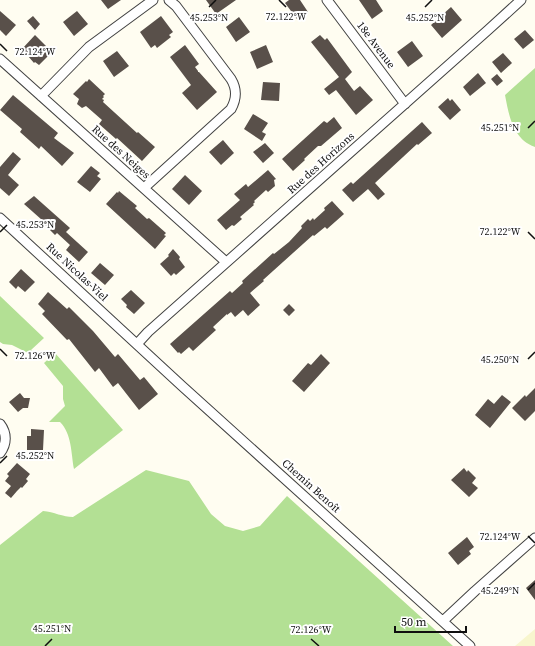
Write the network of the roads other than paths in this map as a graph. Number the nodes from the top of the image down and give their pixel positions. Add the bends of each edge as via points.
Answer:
1 (153, 0) edge
2 (170, 0) edge
3 (327, 0) edge
4 (521, 0) edge
5 (0, 60) edge
6 (41, 96) junction
7 (405, 104) junction
8 (144, 188) junction
9 (0, 218) edge
10 (226, 262) junction
11 (137, 344) junction
12 (0, 424) edge
13 (0, 453) edge
14 (535, 538) edge
15 (443, 622) junction
16 (470, 646) edge

1 - 6 street via 90,48
2 - 8 street via 231,79 236,97 231,109
3 - 7 street, 18e Avenue
4 - 7 street, Rue des Horizons
5 - 6 street, Rue des Neiges
6 - 8 street, Rue des Neiges
7 - 10 street, Rue des Horizons
8 - 10 street, Rue des Neiges
9 - 11 street, Rue Nicolas-Viel
10 - 11 street, Rue des Horizons
11 - 15 street, Chemin Benoît
12 - 13 street via 5,437
14 - 15 street
15 - 16 street, Chemin Benoît

